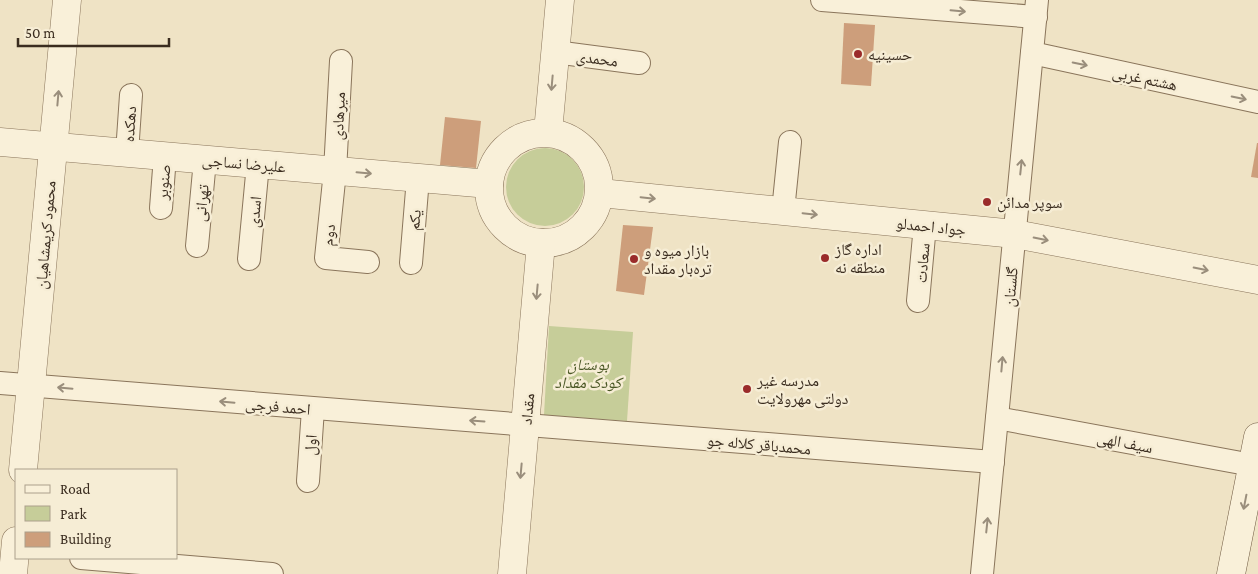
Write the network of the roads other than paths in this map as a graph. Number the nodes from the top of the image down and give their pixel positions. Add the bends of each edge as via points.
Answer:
1 (67, 0) edge
2 (560, 0) edge
3 (822, 0) edge
4 (1036, 8) edge
5 (555, 52) junction
6 (1032, 53) junction
7 (341, 61) dead end
8 (639, 63) dead end
9 (131, 95) dead end
10 (1258, 102) edge
11 (548, 132) junction
12 (0, 142) edge
13 (790, 142) dead end
14 (53, 147) junction
15 (127, 153) junction
16 (165, 156) junction
17 (205, 160) junction
18 (258, 164) junction
19 (334, 171) junction
20 (418, 178) junction
21 (489, 184) junction
22 (600, 193) junction
23 (161, 208) dead end
24 (783, 211) junction
25 (925, 225) junction
26 (1015, 234) junction
27 (541, 243) junction
28 (197, 246) dead end
29 (249, 259) dead end
30 (368, 262) dead end
31 (411, 263) dead end
32 (1258, 280) edge
33 (918, 301) dead end
34 (0, 383) edge
35 (31, 386) junction
36 (313, 408) junction
37 (997, 418) junction
38 (525, 425) junction
39 (1258, 437) edge
40 (993, 462) junction
41 (1252, 465) junction
42 (23, 469) edge
43 (308, 481) dead end
44 (93, 559) edge
45 (272, 574) edge
46 (512, 574) edge
47 (982, 574) edge
48 (1231, 574) edge

14 -> 1 street, محمود کریمشاهیان
2 - 5 street
3 -> 4 street
4 - 6 street, گلستان
5 - 8 street, محمدی
5 -> 11 street
6 -> 10 street, هشتم غربی
26 -> 6 street, گلستان
7 - 19 street, میرهادی
9 - 15 street, دهکده
11 - 21 street via 531,134 502,152 493,167
11 - 22 street via 565,136 581,145 599,175
12 - 14 street, علیرضا نساجی
13 - 24 street
14 - 15 street, علیرضا نساجی
14 - 35 street, محمود کریمشاهیان
15 - 16 street, علیرضا نساجی
16 - 17 street, علیرضا نساجی
16 - 23 street, صنوبر
17 - 18 street, علیرضا نساجی
17 - 28 street, تهرانی
18 - 19 street, علیرضا نساجی
18 - 29 street, اسدی
19 -> 20 street, علیرضا نساجی
19 - 30 street, دوم via 326,258
20 - 21 street, علیرضا نساجی
20 - 31 street, یکم
21 - 27 street via 490,201 503,224 524,239
22 -> 24 street, جواد احمدلو
22 - 27 street via 596,210 587,224 558,242
24 -> 25 street, جواد احمدلو
25 - 26 street, جواد احمدلو
25 - 33 street, سعادت
26 -> 32 street, جواد احمدلو
37 -> 26 street, گلستان
27 -> 38 street, مقداد
34 - 35 street, احمد فرجی
36 -> 35 street, احمد فرجی
35 - 42 street, محمود کریمشاهیان
38 -> 36 street, احمد فرجی
36 - 43 street, اول
37 - 40 street, گلستان
37 - 41 street, سیف الهی
38 - 40 street, محمدباقر کلاله جو
38 -> 46 street, مقداد
39 - 41 street
47 -> 40 street, گلستان
41 -> 48 street
44 - 45 street

